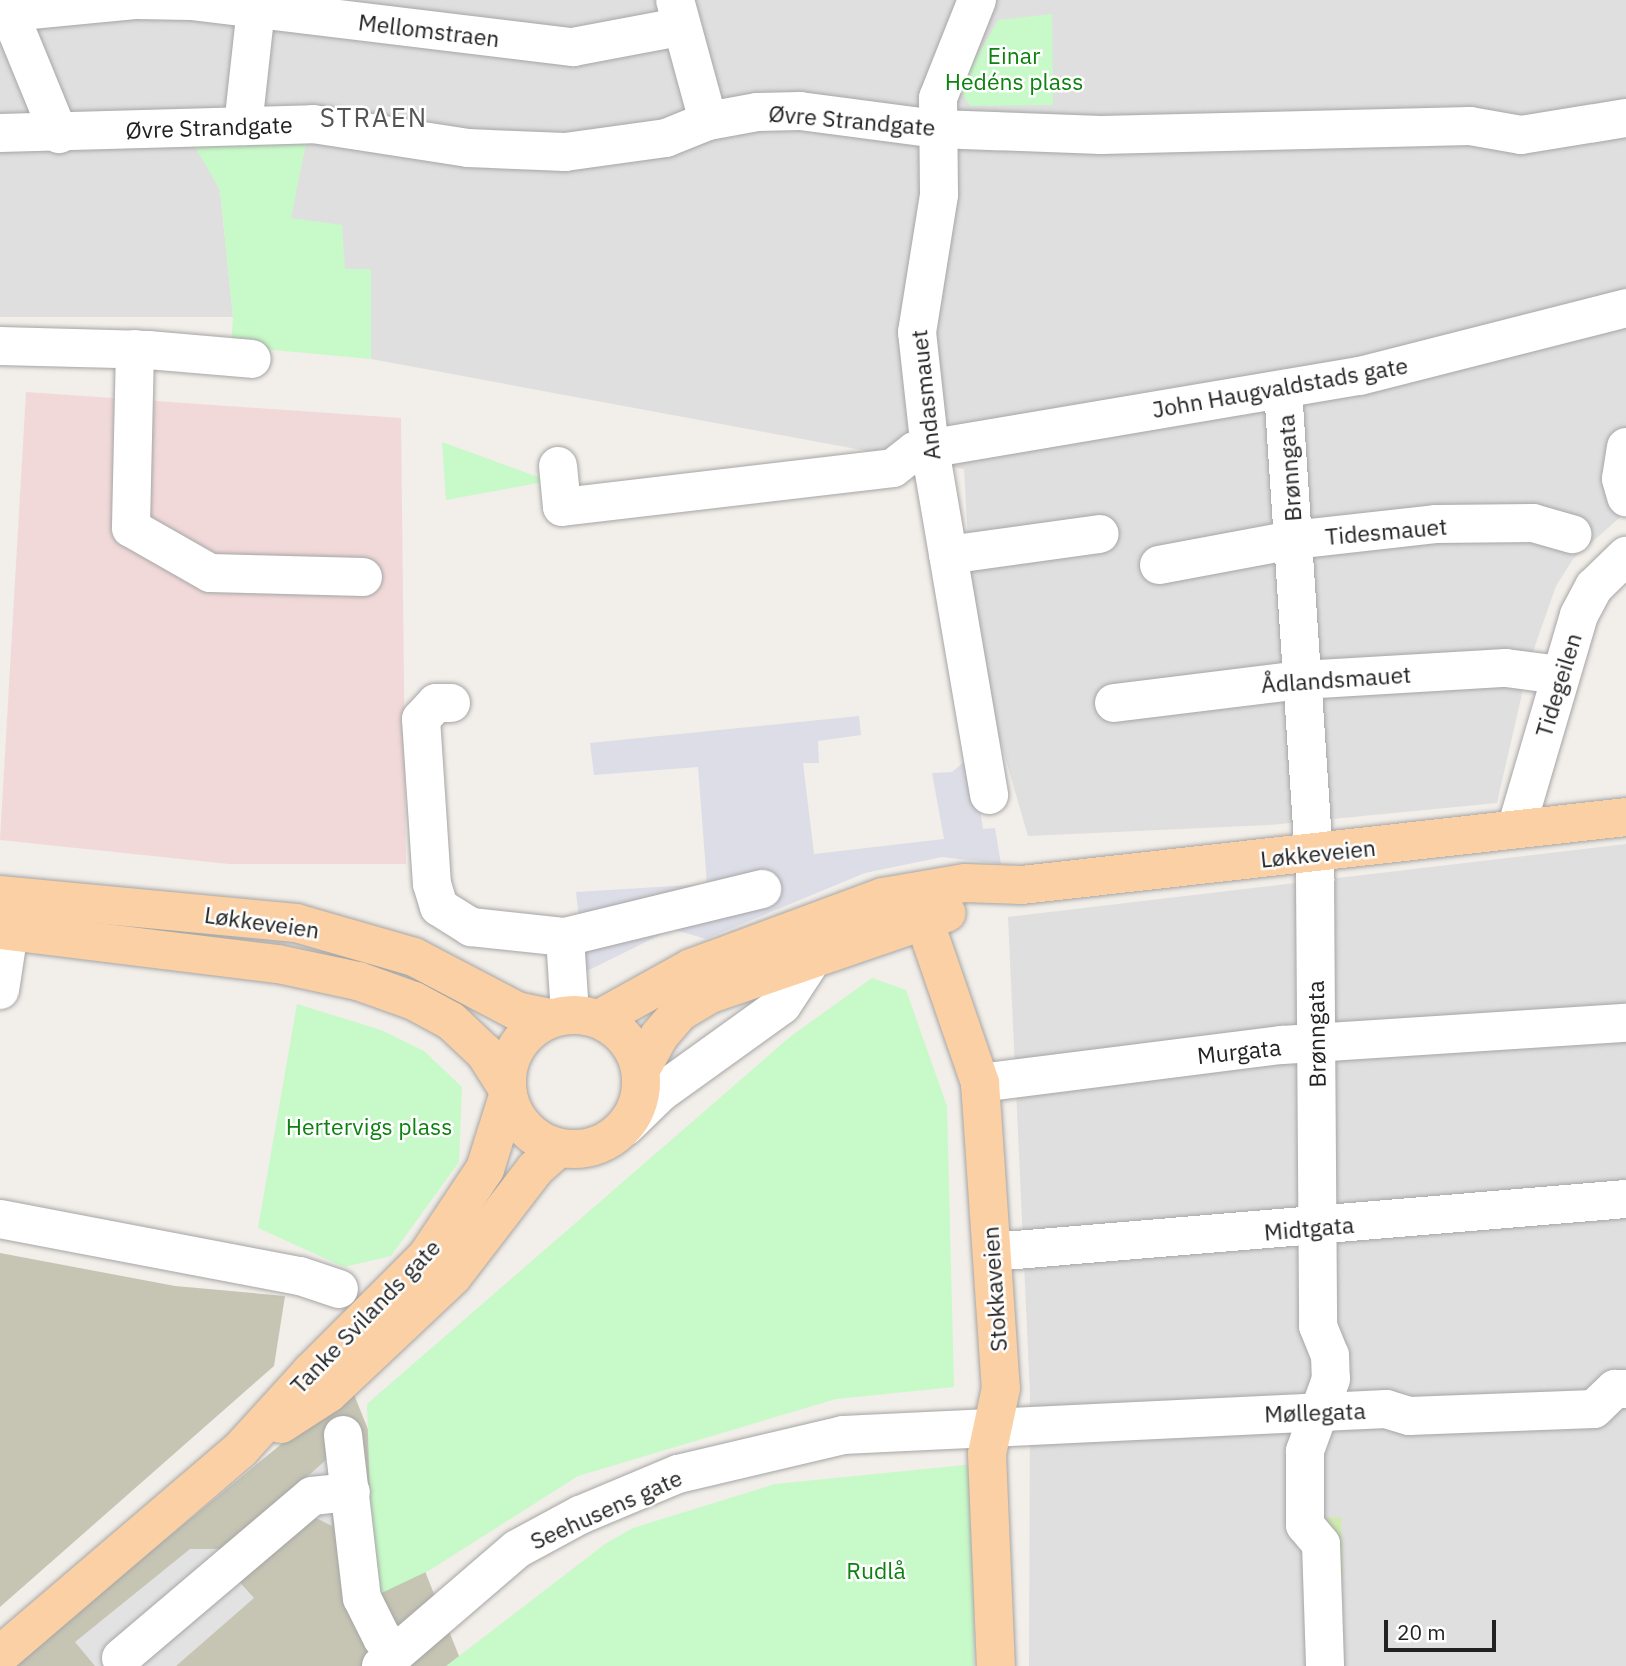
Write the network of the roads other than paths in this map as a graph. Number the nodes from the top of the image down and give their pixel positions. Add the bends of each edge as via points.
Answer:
1 (977, 0) edge
2 (256, 4) edge
3 (7, 6) edge
4 (677, 14) edge
5 (1626, 118) edge
6 (708, 121) junction
7 (243, 125) junction
8 (937, 129) junction
9 (0, 133) edge
10 (60, 134) junction
11 (1626, 308) edge
12 (0, 346) edge
13 (135, 349) junction
14 (252, 359) dead end
15 (1283, 390) junction
16 (1626, 447) edge
17 (930, 449) junction
18 (558, 466) dead end
19 (1626, 497) edge
20 (1100, 534) dead end
21 (1572, 534) dead end
22 (1293, 540) junction
23 (948, 555) junction
24 (1626, 556) edge
25 (1160, 565) dead end
26 (363, 577) dead end
27 (1559, 675) junction
28 (1302, 680) junction
29 (451, 703) dead end
30 (1114, 703) dead end
31 (989, 795) dead end
32 (1626, 817) edge
33 (1516, 829) junction
34 (1313, 854) junction
35 (1009, 886) junction
36 (762, 889) dead end
37 (0, 895) edge
38 (924, 920) junction
39 (4, 931) edge
40 (565, 937) junction
41 (815, 956) junction
42 (0, 990) edge
43 (572, 1017) junction
44 (1626, 1023) edge
45 (1315, 1045) junction
46 (641, 1069) junction
47 (980, 1083) junction
48 (507, 1092) junction
49 (625, 1127) junction
50 (558, 1147) junction
51 (1626, 1199) edge
52 (0, 1219) edge
53 (1317, 1228) junction
54 (992, 1252) junction
55 (339, 1289) dead end
56 (1626, 1389) edge
57 (1319, 1412) junction
58 (996, 1424) junction
59 (343, 1435) dead end
60 (241, 1449) junction
61 (351, 1492) junction
62 (0, 1655) edge
63 (121, 1658) dead end
64 (390, 1658) edge
65 (996, 1666) edge
66 (1325, 1666) edge

1 - 8 street, Andasmauet via 939,91
2 - 3 street, Mellomstraen via 137,0
2 - 4 street, Mellomstraen via 573,47
2 - 7 street
3 - 10 street
4 - 6 street
5 - 8 street, Øvre Strandgate via 1521,135 1470,126 1101,135
6 - 7 street, Øvre Strandgate via 666,138 565,152 468,148 313,124
6 - 8 street, Øvre Strandgate via 757,112 800,111
7 - 10 street, Øvre Strandgate
8 - 17 street, Andasmauet via 939,195 917,322
9 - 10 street, Øvre Strandgate
11 - 15 street, John Haugvaldstads gate via 1454,354
12 - 13 street
13 - 14 street
13 - 26 street via 131,528 210,573
15 - 17 street, John Haugvaldstads gate via 1102,416
15 - 22 street, Brønngata
16 - 19 street via 1621,479
17 - 18 street, John Haugvaldstads gate via 915,451 893,468 562,507
17 - 23 street, Andasmauet
20 - 23 street
21 - 22 street, Tidesmauet via 1533,523 1435,524
22 - 25 street, Tidesmauet
22 - 28 street, Brønngata
23 - 31 street, Andasmauet
24 - 27 street, Tidegeilen via 1585,601
27 - 28 street, Ådlandsmauet via 1506,668
27 - 33 street, Tidegeilen
28 - 30 street, Ådlandsmauet
28 - 34 street, Brønngata
29 - 40 street via 436,703 421,719 432,884 439,908 471,927
32 - 33 main road, Løkkeveien
33 - 34 main road, Løkkeveien
34 - 35 main road, Løkkeveien
34 - 45 street, Brønngata
35 - 38 main road, Løkkeveien via 965,908
35 - 43 main road, Løkkeveien via 965,883 858,904
36 - 40 street
37 - 43 main road, Løkkeveien via 296,923 414,957 517,1011
38 - 41 main road, Løkkeveien
38 - 47 main road, Stokkaveien
39 - 42 street
39 - 48 main road, Løkkeveien via 278,964 358,981 414,1001 451,1021 485,1053
40 - 43 street
41 - 46 main road, Løkkeveien via 710,994 680,1012 659,1035
41 - 49 street via 782,1005 661,1092
43 - 46 main road via 618,1031 633,1048
43 - 48 main road via 521,1041 510,1063
44 - 45 street, Murgata
45 - 47 street, Murgata
45 - 53 street, Brønngata
46 - 49 main road via 642,1090
47 - 54 main road, Stokkaveien
48 - 50 main road via 518,1119 535,1137
48 - 60 main road, Tanke Svilands gate via 485,1169 442,1236
49 - 50 main road via 606,1142 582,1149
50 - 60 main road, Tanke Svilands gate via 535,1169 453,1276 329,1393
51 - 53 street, Midtgata
52 - 55 street via 300,1276
53 - 54 street, Midtgata
53 - 57 street, Brønngata via 1318,1325 1330,1355 1331,1379
54 - 58 main road, Stokkaveien via 1001,1388
56 - 57 street, Møllegata via 1615,1389 1594,1409 1409,1416 1385,1409
57 - 58 street, Møllegata
57 - 66 street, Brønngata via 1304,1451 1305,1525 1321,1544
58 - 64 street, Seehusens gate via 968,1431 843,1435 678,1474 580,1515 517,1549
58 - 65 main road, Stokkaveien via 987,1454
59 - 61 street
60 - 62 main road, Tanke Svilands gate
61 - 63 street via 312,1496
61 - 64 street via 362,1598

